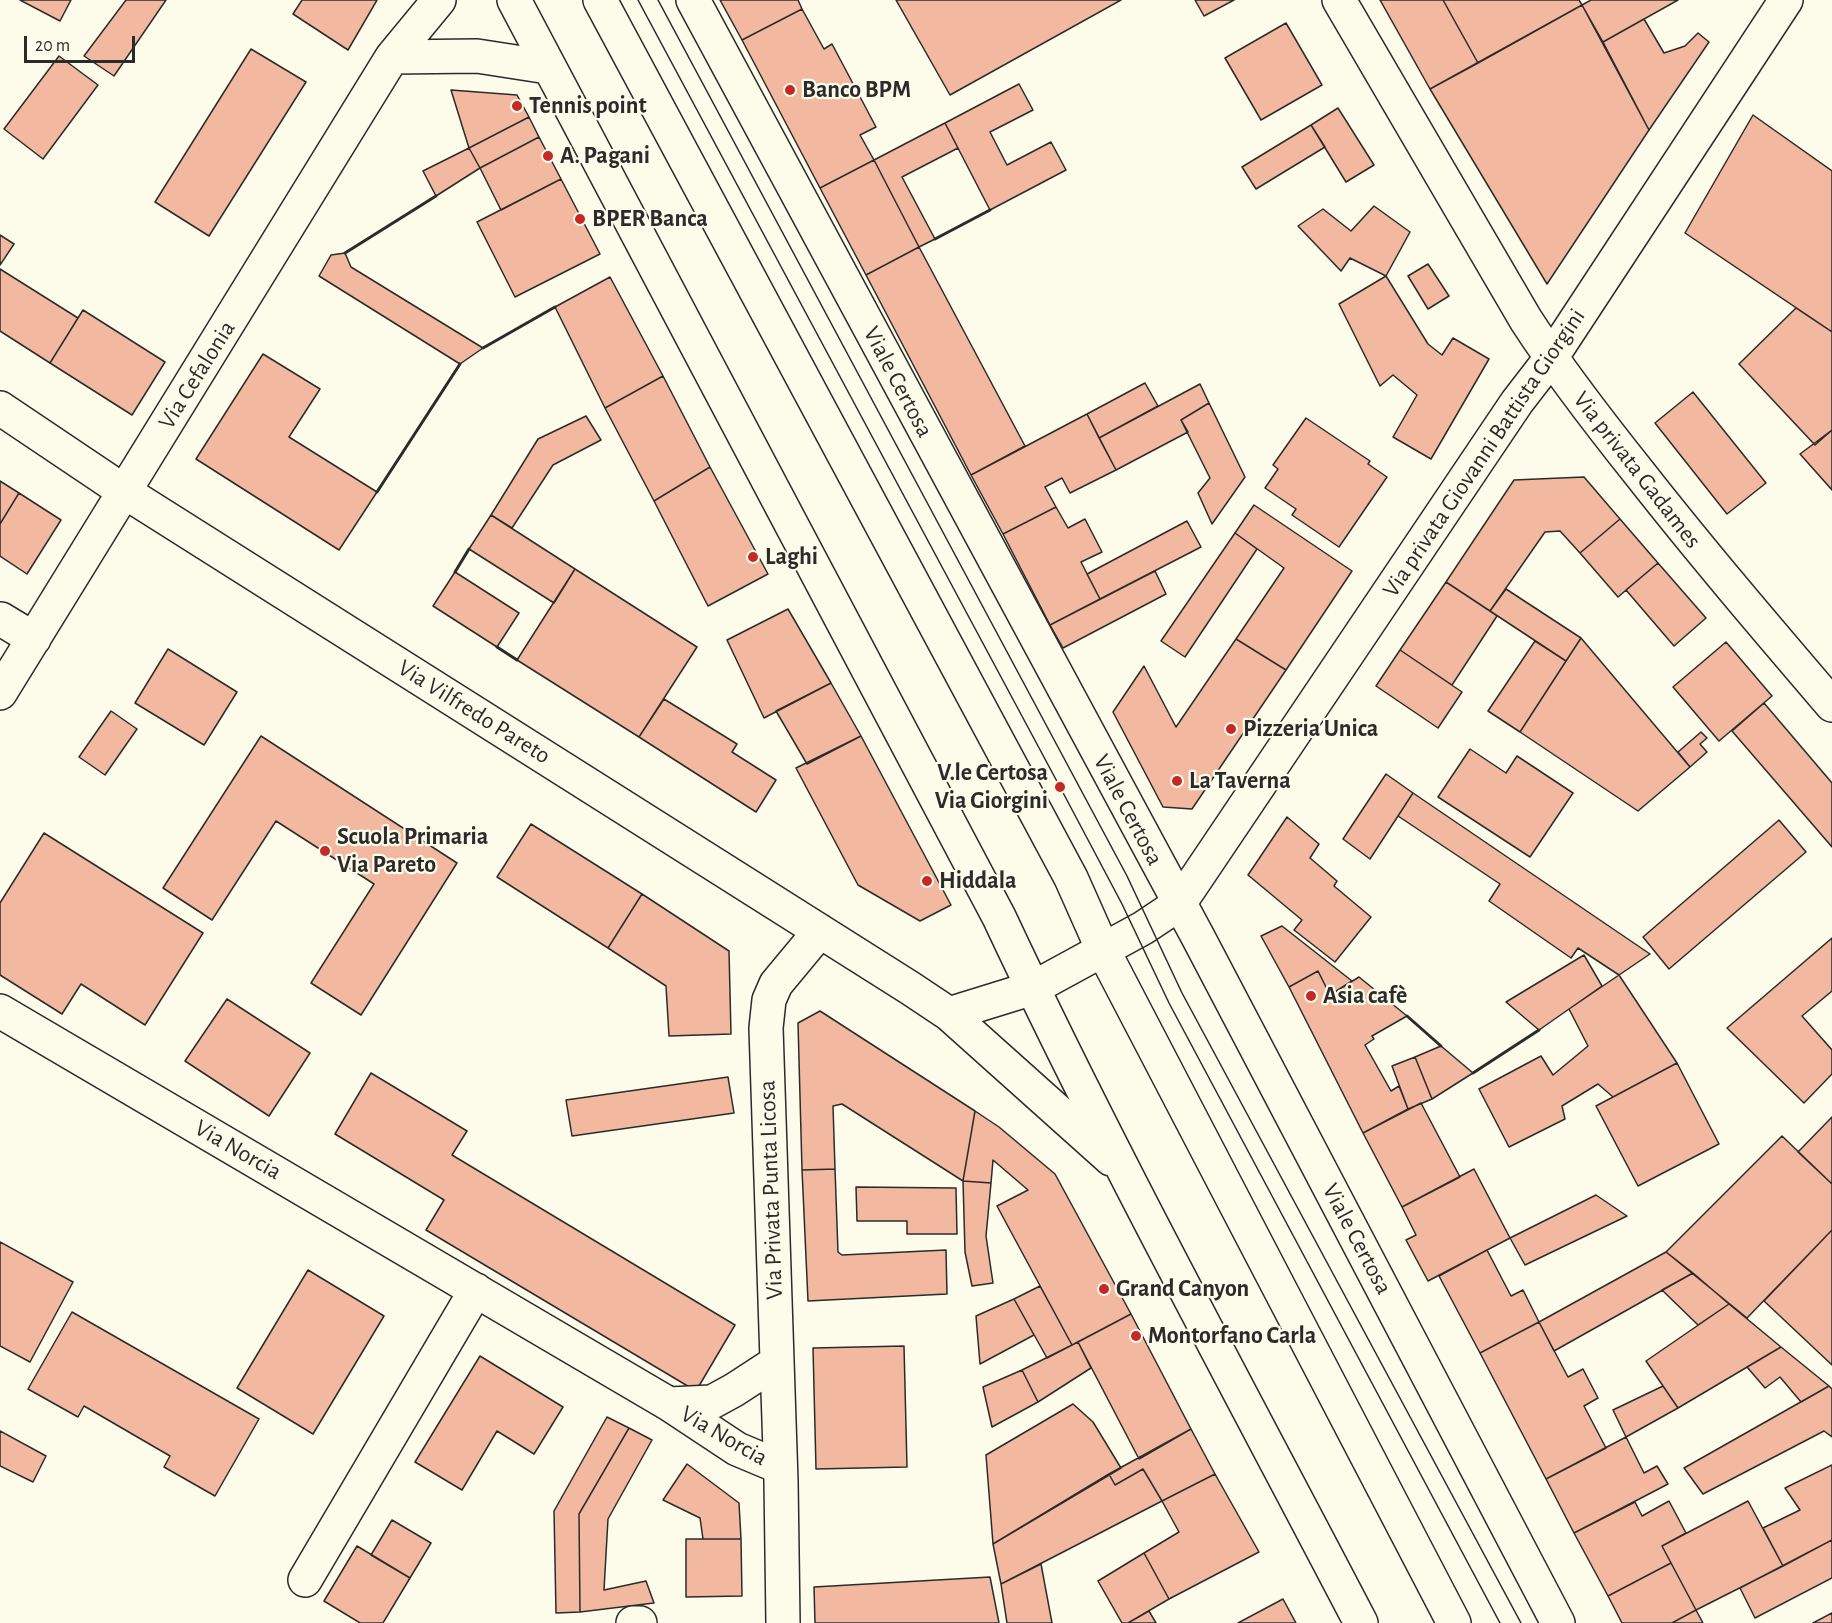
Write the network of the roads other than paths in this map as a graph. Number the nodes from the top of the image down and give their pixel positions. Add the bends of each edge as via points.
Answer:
1 (439, 0) edge
2 (514, 0) edge
3 (600, 0) edge
4 (693, 0) edge
5 (1340, 0) edge
6 (1786, 0) edge
7 (392, 57) junction
8 (548, 67) junction
9 (1551, 358) junction
10 (0, 408) edge
11 (125, 492) junction
12 (1, 619) edge
13 (34, 639) junction
14 (0, 693) edge
15 (1832, 705) edge
16 (1179, 904) junction
17 (820, 931) junction
18 (1103, 950) junction
19 (1033, 988) junction
20 (0, 1011) edge
21 (949, 1014) junction
22 (1124, 1170) junction
23 (476, 1290) junction
24 (777, 1362) junction
25 (669, 1404) junction
26 (780, 1467) junction
27 (305, 1580) dead end
28 (633, 1623) edge
29 (640, 1623) edge
30 (783, 1623) edge
31 (1361, 1623) edge
32 (1454, 1623) edge
33 (1558, 1623) edge

1 - 7 street, Via Cefalonia
2 - 8 street
3 - 18 street via 1059,857
4 - 16 street, Viale Certosa
5 - 9 street, Via privata Gadames
6 - 9 street, Via privata Giovanni Battista Giorgini
7 - 8 street via 477,56
7 - 11 street, Via Cefalonia
8 - 19 street
9 - 15 street, Via privata Gadames via 1712,566
9 - 16 street, Via privata Giovanni Battista Giorgini via 1517,402
10 - 11 street, Via Vilfredo Pareto
11 - 13 street, Via Cefalonia
11 - 17 street, Via Vilfredo Pareto
12 - 13 street
13 - 14 street, Via Cefalonia
16 - 18 street
16 - 33 street, Viale Certosa
17 - 21 street, Via Vilfredo Pareto
17 - 24 street, Via Privata Punta Licosa via 776,984 769,1000 766,1028
18 - 19 street
18 - 32 street
19 - 21 street
19 - 22 street
20 - 23 street, Via Norcia
21 - 22 street
22 - 31 street
23 - 25 street, Via Norcia
23 - 27 street
24 - 25 street, Via Norcia via 712,1402
24 - 26 street, Via Privata Punta Licosa
25 - 26 street, Via Norcia via 736,1449
26 - 30 street, Via Privata Punta Licosa
28 - 29 street

